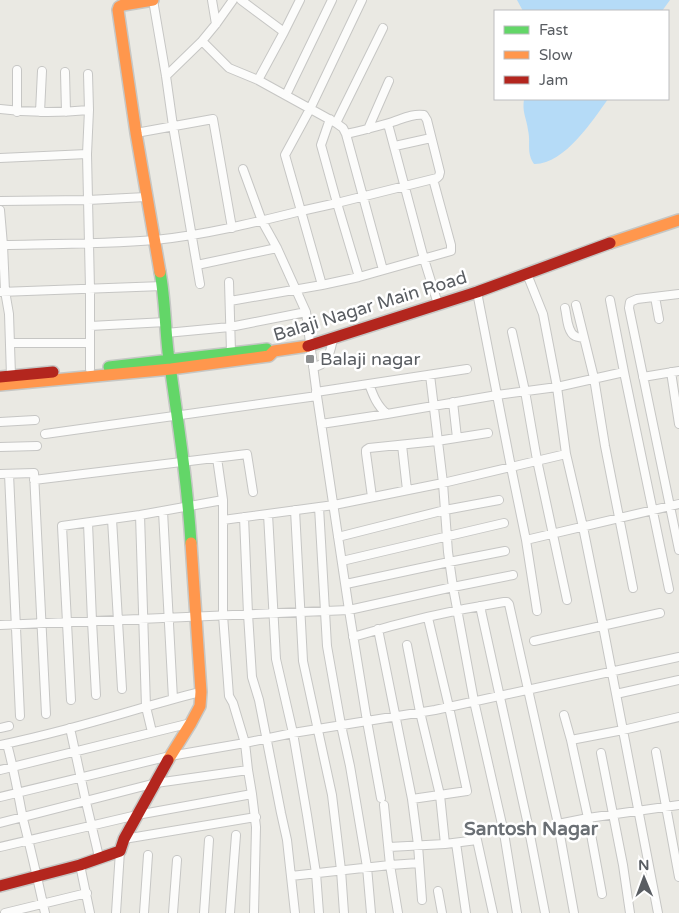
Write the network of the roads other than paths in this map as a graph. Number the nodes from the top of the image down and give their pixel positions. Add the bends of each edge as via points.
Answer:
1 (153, 0) edge
2 (212, 0) edge
3 (233, 0) edge
4 (241, 0) edge
5 (300, 0) edge
6 (332, 0) edge
7 (362, 0) edge
8 (216, 24) junction
9 (383, 28) dead end
10 (284, 32) junction
11 (202, 41) junction
12 (18, 70) dead end
13 (42, 72) dead end
14 (65, 72) dead end
15 (88, 74) dead end
16 (166, 76) junction
17 (258, 80) junction
18 (389, 81) dead end
19 (286, 95) junction
20 (310, 108) junction
21 (0, 109) edge
22 (89, 110) junction
23 (17, 112) junction
24 (40, 112) junction
25 (66, 112) junction
26 (0, 113) edge
27 (333, 121) junction
28 (388, 124) junction
29 (173, 126) junction
30 (368, 128) junction
31 (136, 133) junction
32 (346, 134) junction
33 (431, 138) junction
34 (395, 146) junction
35 (87, 154) junction
36 (0, 158) edge
37 (243, 170) dead end
38 (433, 179) junction
39 (405, 187) junction
40 (364, 196) junction
41 (146, 197) junction
42 (88, 200) junction
43 (0, 201) edge
44 (337, 203) junction
45 (0, 210) edge
46 (301, 210) junction
47 (0, 216) edge
48 (679, 220) edge
49 (262, 221) junction
50 (232, 228) junction
51 (192, 235) junction
52 (155, 240) junction
53 (2, 242) edge
54 (89, 243) junction
55 (277, 248) junction
56 (424, 258) junction
57 (197, 265) junction
58 (2, 266) edge
59 (383, 270) junction
60 (527, 274) junction
61 (359, 277) junction
62 (229, 282) dead end
63 (200, 284) dead end
64 (322, 285) junction
65 (163, 286) junction
66 (90, 289) junction
67 (296, 289) junction
68 (3, 292) edge
69 (477, 292) junction
70 (679, 294) edge
71 (655, 297) junction
72 (610, 300) dead end
73 (230, 301) junction
74 (438, 304) junction
75 (576, 304) dead end
76 (565, 308) dead end
77 (306, 312) junction
78 (0, 314) edge
79 (9, 314) junction
80 (660, 319) dead end
81 (90, 326) junction
82 (230, 327) junction
83 (166, 328) junction
84 (512, 332) dead end
85 (584, 338) junction
86 (333, 339) junction
87 (10, 343) junction
88 (90, 343) junction
89 (310, 346) junction
90 (274, 351) junction
91 (231, 352) junction
92 (170, 364) junction
93 (313, 367) junction
94 (90, 369) junction
95 (467, 369) dead end
96 (624, 372) junction
97 (675, 372) edge
98 (430, 375) junction
99 (5, 376) edge
100 (643, 377) junction
101 (594, 378) junction
102 (369, 384) junction
103 (0, 385) edge
104 (557, 387) junction
105 (525, 391) junction
106 (317, 394) junction
107 (496, 395) junction
108 (453, 402) junction
109 (433, 406) junction
110 (387, 414) junction
111 (176, 415) junction
112 (35, 420) dead end
113 (0, 422) edge
114 (321, 424) junction
115 (679, 424) edge
116 (488, 433) dead end
117 (44, 434) dead end
118 (457, 438) junction
119 (437, 441) junction
120 (402, 444) junction
121 (38, 446) dead end
122 (0, 447) edge
123 (566, 454) junction
124 (218, 458) junction
125 (538, 460) junction
126 (183, 462) junction
127 (511, 467) junction
128 (0, 474) edge
129 (9, 474) junction
130 (34, 480) junction
131 (443, 483) junction
132 (407, 490) junction
133 (253, 492) dead end
134 (372, 498) junction
135 (223, 500) junction
136 (499, 500) dead end
137 (679, 504) edge
138 (334, 505) junction
139 (670, 506) junction
140 (189, 507) junction
141 (320, 507) junction
142 (295, 510) junction
143 (444, 510) junction
144 (654, 510) junction
145 (163, 511) junction
146 (268, 514) junction
147 (140, 515) junction
148 (244, 517) junction
149 (619, 518) junction
150 (112, 519) junction
151 (223, 520) junction
152 (88, 523) junction
153 (504, 524) dead end
154 (583, 527) junction
155 (553, 533) junction
156 (446, 536) junction
157 (338, 537) junction
158 (526, 540) junction
159 (679, 550) edge
160 (505, 551) dead end
161 (342, 561) junction
162 (449, 562) junction
163 (513, 575) dead end
164 (346, 584) junction
165 (453, 587) junction
166 (633, 588) dead end
167 (669, 589) dead end
168 (567, 600) dead end
169 (480, 606) junction
170 (325, 610) junction
171 (349, 610) junction
172 (300, 611) junction
173 (457, 611) junction
174 (538, 611) dead end
175 (274, 613) junction
176 (660, 613) dead end
177 (248, 614) junction
178 (223, 615) junction
179 (196, 616) junction
180 (168, 617) junction
181 (144, 618) junction
182 (428, 618) junction
183 (118, 620) junction
184 (92, 621) junction
185 (67, 622) junction
186 (42, 623) junction
187 (16, 624) junction
188 (0, 625) edge
189 (603, 626) junction
190 (378, 630) junction
191 (353, 637) junction
192 (534, 641) dead end
193 (407, 645) dead end
194 (679, 657) edge
195 (611, 672) junction
196 (679, 680) edge
197 (122, 689) dead end
198 (528, 690) junction
199 (201, 692) junction
200 (616, 694) junction
201 (96, 695) dead end
202 (501, 696) junction
203 (173, 699) junction
204 (71, 700) dead end
205 (474, 701) junction
206 (146, 707) junction
207 (449, 707) junction
208 (420, 712) junction
209 (46, 714) dead end
210 (564, 715) dead end
211 (20, 716) dead end
212 (395, 717) junction
213 (679, 717) edge
214 (367, 721) junction
215 (192, 723) junction
216 (341, 725) junction
217 (9, 726) dead end
218 (0, 728) edge
219 (70, 728) junction
220 (318, 729) junction
221 (623, 730) junction
222 (152, 732) junction
223 (293, 733) junction
224 (266, 738) junction
225 (571, 740) junction
226 (245, 742) junction
227 (3, 744) edge
228 (74, 752) junction
229 (656, 752) dead end
230 (601, 753) dead end
231 (170, 756) junction
232 (13, 767) junction
233 (0, 770) edge
234 (248, 770) junction
235 (80, 776) junction
236 (156, 783) junction
237 (18, 792) junction
238 (252, 794) junction
239 (440, 795) junction
240 (0, 797) edge
241 (412, 799) junction
242 (86, 802) junction
243 (679, 804) edge
244 (666, 807) junction
245 (638, 811) junction
246 (614, 814) junction
247 (137, 815) junction
248 (256, 817) junction
249 (23, 818) junction
250 (588, 818) junction
251 (0, 823) edge
252 (558, 824) junction
253 (91, 826) junction
254 (236, 835) dead end
255 (124, 839) junction
256 (29, 840) junction
257 (209, 840) dead end
258 (456, 843) junction
259 (446, 844) junction
260 (418, 845) junction
261 (0, 847) edge
262 (388, 847) junction
263 (120, 851) junction
264 (148, 855) dead end
265 (99, 857) junction
266 (176, 860) dead end
267 (419, 863) junction
268 (80, 865) junction
269 (390, 865) junction
270 (366, 867) junction
271 (341, 870) junction
272 (316, 873) junction
273 (38, 876) junction
274 (290, 876) junction
275 (679, 877) edge
276 (0, 886) edge
277 (438, 891) dead end
278 (87, 893) junction
279 (602, 894) dead end
280 (422, 900) dead end
281 (42, 903) junction
282 (5, 913) edge
283 (44, 913) edge
284 (90, 913) edge
285 (116, 913) edge
286 (144, 913) edge
287 (173, 913) edge
288 (204, 913) edge
289 (230, 913) edge
290 (254, 913) edge
291 (295, 913) edge
292 (320, 913) edge
293 (344, 913) edge
294 (371, 913) edge
295 (398, 913) edge
296 (442, 913) edge
297 (466, 913) edge
298 (493, 913) edge
299 (517, 913) edge
300 (545, 913) edge
301 (574, 913) edge
302 (630, 913) edge
303 (658, 913) edge

1 - 16 street
1 - 31 street via 119,6 118,10
2 - 8 street
3 - 8 street
4 - 10 street
5 - 10 street
6 - 19 street
7 - 20 street
8 - 11 street
9 - 27 street
10 - 17 street
11 - 16 street
11 - 17 street via 230,68
12 - 23 street
13 - 24 street
14 - 25 street
15 - 22 street
16 - 29 street
17 - 19 street
18 - 30 street
19 - 20 street
20 - 27 street
20 - 46 street via 285,155
21 - 23 street
21 - 26 street
22 - 25 street
22 - 35 street
23 - 24 street
24 - 25 street
27 - 32 street
27 - 44 street via 321,145
28 - 30 street
28 - 33 street via 413,115 424,115
28 - 34 street
29 - 31 street
29 - 50 street via 213,119
29 - 51 street
30 - 32 street
31 - 41 street
32 - 40 street
33 - 34 street
33 - 38 street via 440,172
34 - 39 street
35 - 36 street
35 - 42 street
37 - 49 street
38 - 39 street
38 - 56 street via 452,249
39 - 40 street
39 - 56 street
40 - 44 street
40 - 59 street
41 - 42 street
41 - 52 street
42 - 43 street
42 - 54 street
44 - 46 street
44 - 61 street
45 - 47 street
46 - 49 street
46 - 64 street
47 - 53 street
48 - 60 street, Balaji Nagar Main Road
49 - 50 street
49 - 55 street
50 - 51 street
51 - 52 street
51 - 57 street
52 - 54 street
52 - 65 street
53 - 54 street
53 - 58 street
54 - 66 street
55 - 57 street
55 - 67 street
56 - 59 street
56 - 74 street
57 - 63 street
58 - 68 street
59 - 61 street
60 - 69 street, Balaji Nagar Main Road
60 - 104 street via 543,314
61 - 64 street
62 - 73 street
64 - 67 street
65 - 66 street
65 - 83 street
66 - 68 street
66 - 81 street
67 - 73 street
67 - 77 street
68 - 79 street
69 - 74 street, Balaji Nagar Main Road
69 - 107 street
70 - 71 street
71 - 80 street
71 - 100 street via 637,299 630,302 629,308
72 - 96 street
73 - 82 street
74 - 86 street, Balaji Nagar Main Road
75 - 85 street
76 - 85 street via 572,333
77 - 82 street
77 - 89 street
78 - 79 street
79 - 87 street
81 - 83 street
81 - 88 street
82 - 83 street
82 - 91 street
83 - 92 street
84 - 105 street
85 - 101 street
86 - 89 street, Balaji Nagar Main Road
86 - 93 street via 327,359 320,366
87 - 88 street
87 - 99 street
88 - 94 street
89 - 90 street, Balaji Nagar Main Road
89 - 93 street
90 - 91 street via 268,348
90 - 92 street, Balaji Nagar Main Road via 269,356
91 - 92 street
92 - 94 street
92 - 103 street, Balaji Nagar Main Road
92 - 111 street
93 - 106 street
94 - 99 street
95 - 98 street
96 - 101 street
96 - 144 street
97 - 100 street
97 - 115 street
98 - 102 street
98 - 109 street
100 - 139 street
101 - 104 street
101 - 149 street
102 - 106 street
102 - 110 street via 375,400
104 - 105 street
104 - 123 street
105 - 107 street
105 - 125 street
106 - 111 street
106 - 114 street
107 - 108 street
107 - 127 street
108 - 109 street
108 - 118 street
109 - 110 street
109 - 119 street
110 - 114 street
111 - 117 street
111 - 126 street
112 - 113 street
114 - 138 street
116 - 118 street
118 - 119 street
119 - 120 street
119 - 131 street
120 - 132 street
120 - 134 street via 366,450
121 - 122 street
123 - 125 street
123 - 154 street
124 - 126 street
124 - 133 street via 247,454
124 - 135 street
125 - 127 street
125 - 155 street
126 - 130 street
126 - 140 street
127 - 131 street
127 - 158 street
128 - 129 street
129 - 130 street via 34,473
129 - 187 street
130 - 186 street
131 - 132 street
131 - 143 street
132 - 134 street
134 - 138 street
135 - 140 street
135 - 151 street
136 - 143 street
137 - 139 street
138 - 141 street
138 - 157 street
139 - 144 street
139 - 159 street
140 - 145 street
140 - 179 street
141 - 142 street
141 - 170 street
142 - 146 street
142 - 172 street
143 - 156 street
143 - 157 street
144 - 149 street
144 - 167 street
145 - 147 street
145 - 180 street
146 - 148 street
146 - 175 street
147 - 150 street
147 - 181 street
148 - 151 street
148 - 177 street
149 - 154 street
149 - 166 street
150 - 152 street
150 - 183 street
151 - 178 street
152 - 184 street
152 - 185 street via 62,526
153 - 156 street
154 - 155 street
154 - 189 street
155 - 158 street
155 - 168 street
156 - 161 street
156 - 162 street
157 - 161 street
158 - 174 street
160 - 162 street
161 - 164 street
162 - 164 street
162 - 165 street
163 - 165 street
164 - 171 street
165 - 171 street
165 - 173 street
169 - 173 street
169 - 198 street via 509,604
169 - 202 street
170 - 171 street
170 - 172 street
170 - 216 street via 327,646
171 - 191 street
172 - 175 street
172 - 220 street via 303,661
173 - 182 street
173 - 205 street
175 - 177 street
175 - 223 street via 276,659
176 - 189 street
177 - 178 street
177 - 224 street via 252,677
178 - 179 street
178 - 226 street via 229,696
179 - 180 street
179 - 199 street
180 - 181 street
180 - 203 street
181 - 183 street
181 - 206 street
182 - 190 street
182 - 207 street
183 - 184 street
183 - 197 street
184 - 185 street
184 - 201 street
185 - 186 street
185 - 204 street
186 - 187 street
186 - 209 street
187 - 188 street
187 - 211 street
189 - 192 street
189 - 195 street
190 - 191 street
190 - 212 street
191 - 214 street
193 - 208 street
194 - 195 street
195 - 198 street
195 - 200 street
196 - 200 street
198 - 202 street
198 - 252 street
199 - 203 street
199 - 215 street via 200,706
200 - 221 street
202 - 205 street
202 - 300 street
203 - 206 street
205 - 207 street
205 - 299 street via 504,833
206 - 219 street
206 - 222 street
207 - 208 street
207 - 239 street via 467,791
208 - 212 street
208 - 239 street
210 - 225 street
212 - 214 street
212 - 241 street
213 - 221 street
214 - 216 street
214 - 262 street via 383,801
215 - 222 street
215 - 231 street
216 - 220 street
216 - 270 street
217 - 218 street
219 - 227 street
219 - 228 street
220 - 223 street
220 - 271 street via 332,795
221 - 225 street
221 - 245 street
222 - 228 street
223 - 224 street
223 - 272 street
224 - 226 street
224 - 274 street via 287,840
225 - 250 street
226 - 231 street
226 - 234 street
227 - 232 street
228 - 232 street
228 - 235 street
229 - 244 street
230 - 246 street
231 - 235 street
231 - 236 street
232 - 233 street
232 - 237 street
234 - 236 street
234 - 238 street
235 - 237 street
235 - 242 street
236 - 242 street
236 - 247 street
237 - 240 street
237 - 249 street
238 - 247 street
238 - 248 street
239 - 241 street
239 - 259 street
241 - 260 street
242 - 249 street
242 - 253 street
243 - 244 street
244 - 245 street
244 - 275 street
245 - 246 street
245 - 303 street
246 - 250 street
246 - 302 street
247 - 253 street
247 - 255 street
248 - 255 street
248 - 290 street
249 - 251 street
249 - 256 street
250 - 252 street
250 - 279 street
252 - 301 street
253 - 256 street
253 - 265 street
254 - 289 street
255 - 263 street
256 - 261 street
256 - 273 street
257 - 288 street
258 - 259 street
258 - 297 street
258 - 298 street via 477,840
259 - 260 street
260 - 262 street
260 - 267 street
262 - 269 street
263 - 265 street
263 - 285 street
264 - 286 street
265 - 268 street
266 - 287 street
267 - 269 street
267 - 280 street
268 - 273 street
268 - 278 street
269 - 270 street
269 - 295 street
270 - 271 street
270 - 294 street
271 - 272 street
271 - 293 street
272 - 274 street
272 - 292 street
273 - 276 street
273 - 281 street
274 - 291 street
277 - 296 street
278 - 281 street
278 - 284 street
281 - 282 street
281 - 283 street

